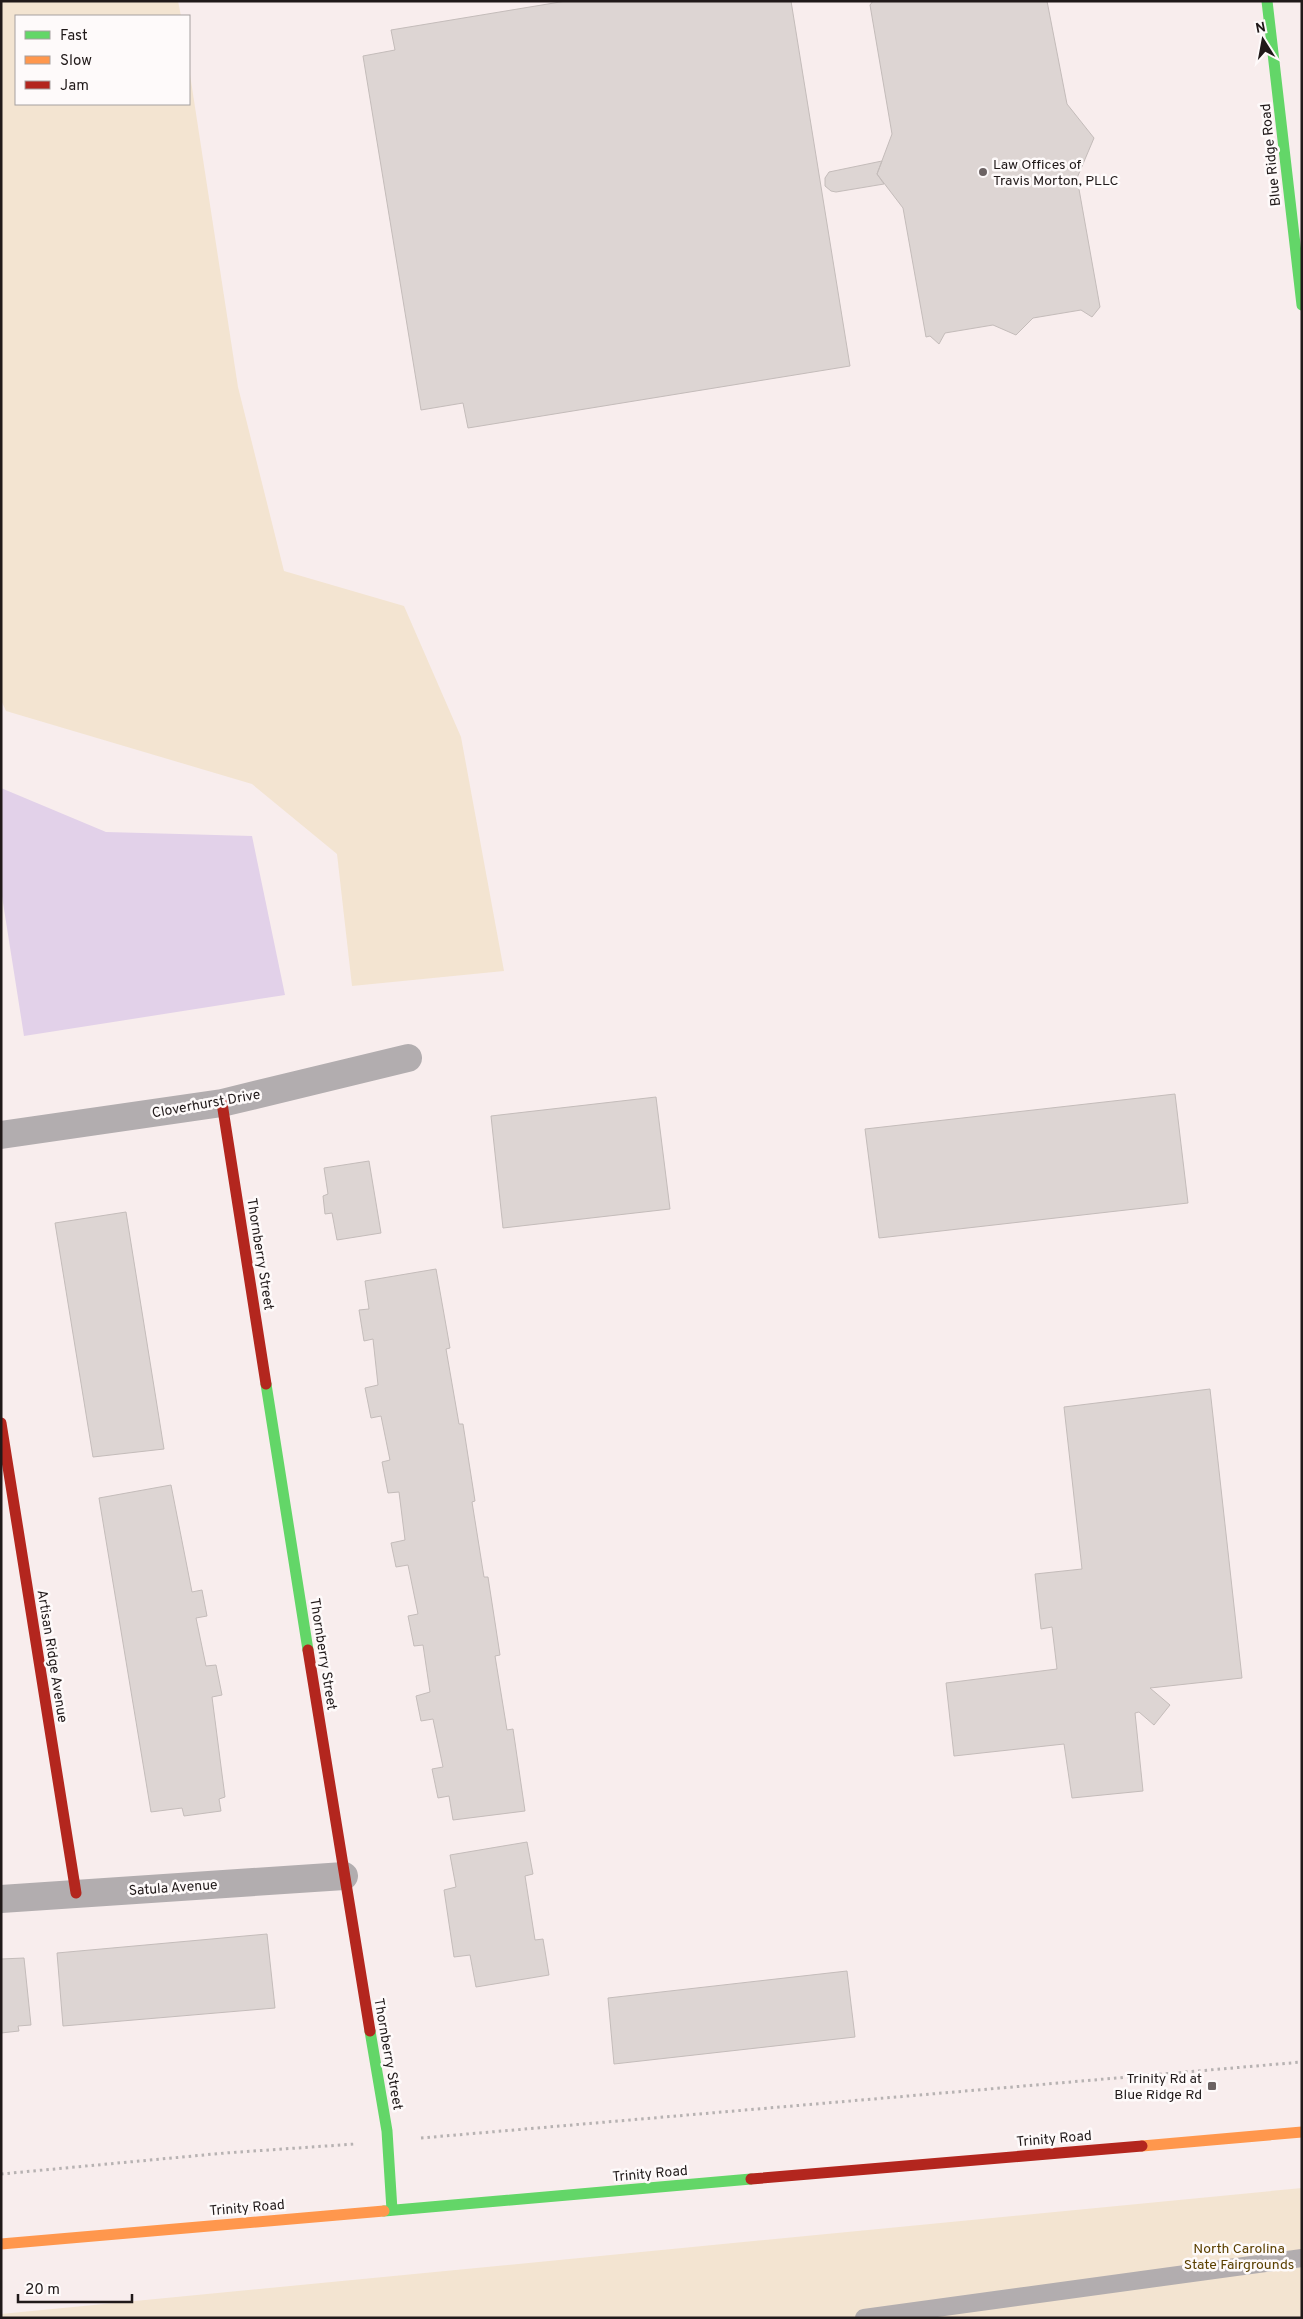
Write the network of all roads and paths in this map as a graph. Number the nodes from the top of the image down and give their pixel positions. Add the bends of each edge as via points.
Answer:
1 (1267, 1) edge
2 (1302, 305) edge
3 (408, 1058) dead end
4 (222, 1104) junction
5 (1, 1135) edge
6 (1, 1423) edge
7 (344, 1876) junction
8 (76, 1893) junction
9 (1, 1900) edge
10 (1302, 2062) edge
11 (1302, 2132) edge
12 (416, 2138) dead end
13 (354, 2144) dead end
14 (1, 2174) edge
15 (392, 2210) junction
16 (1, 2244) edge
17 (1302, 2258) edge
18 (864, 2318) edge

1 - 2 main road, Blue Ridge Road
3 - 4 street, Cloverhurst Drive
4 - 5 street, Cloverhurst Drive
4 - 7 main road, Thornberry Street
6 - 8 main road, Artisan Ridge Avenue
7 - 8 street, Satula Avenue
7 - 15 main road, Thornberry Street via 388,2142
8 - 9 street, Satula Avenue
10 - 12 path
11 - 15 main road, Trinity Road
13 - 14 path
15 - 16 main road, Trinity Road
17 - 18 lane

